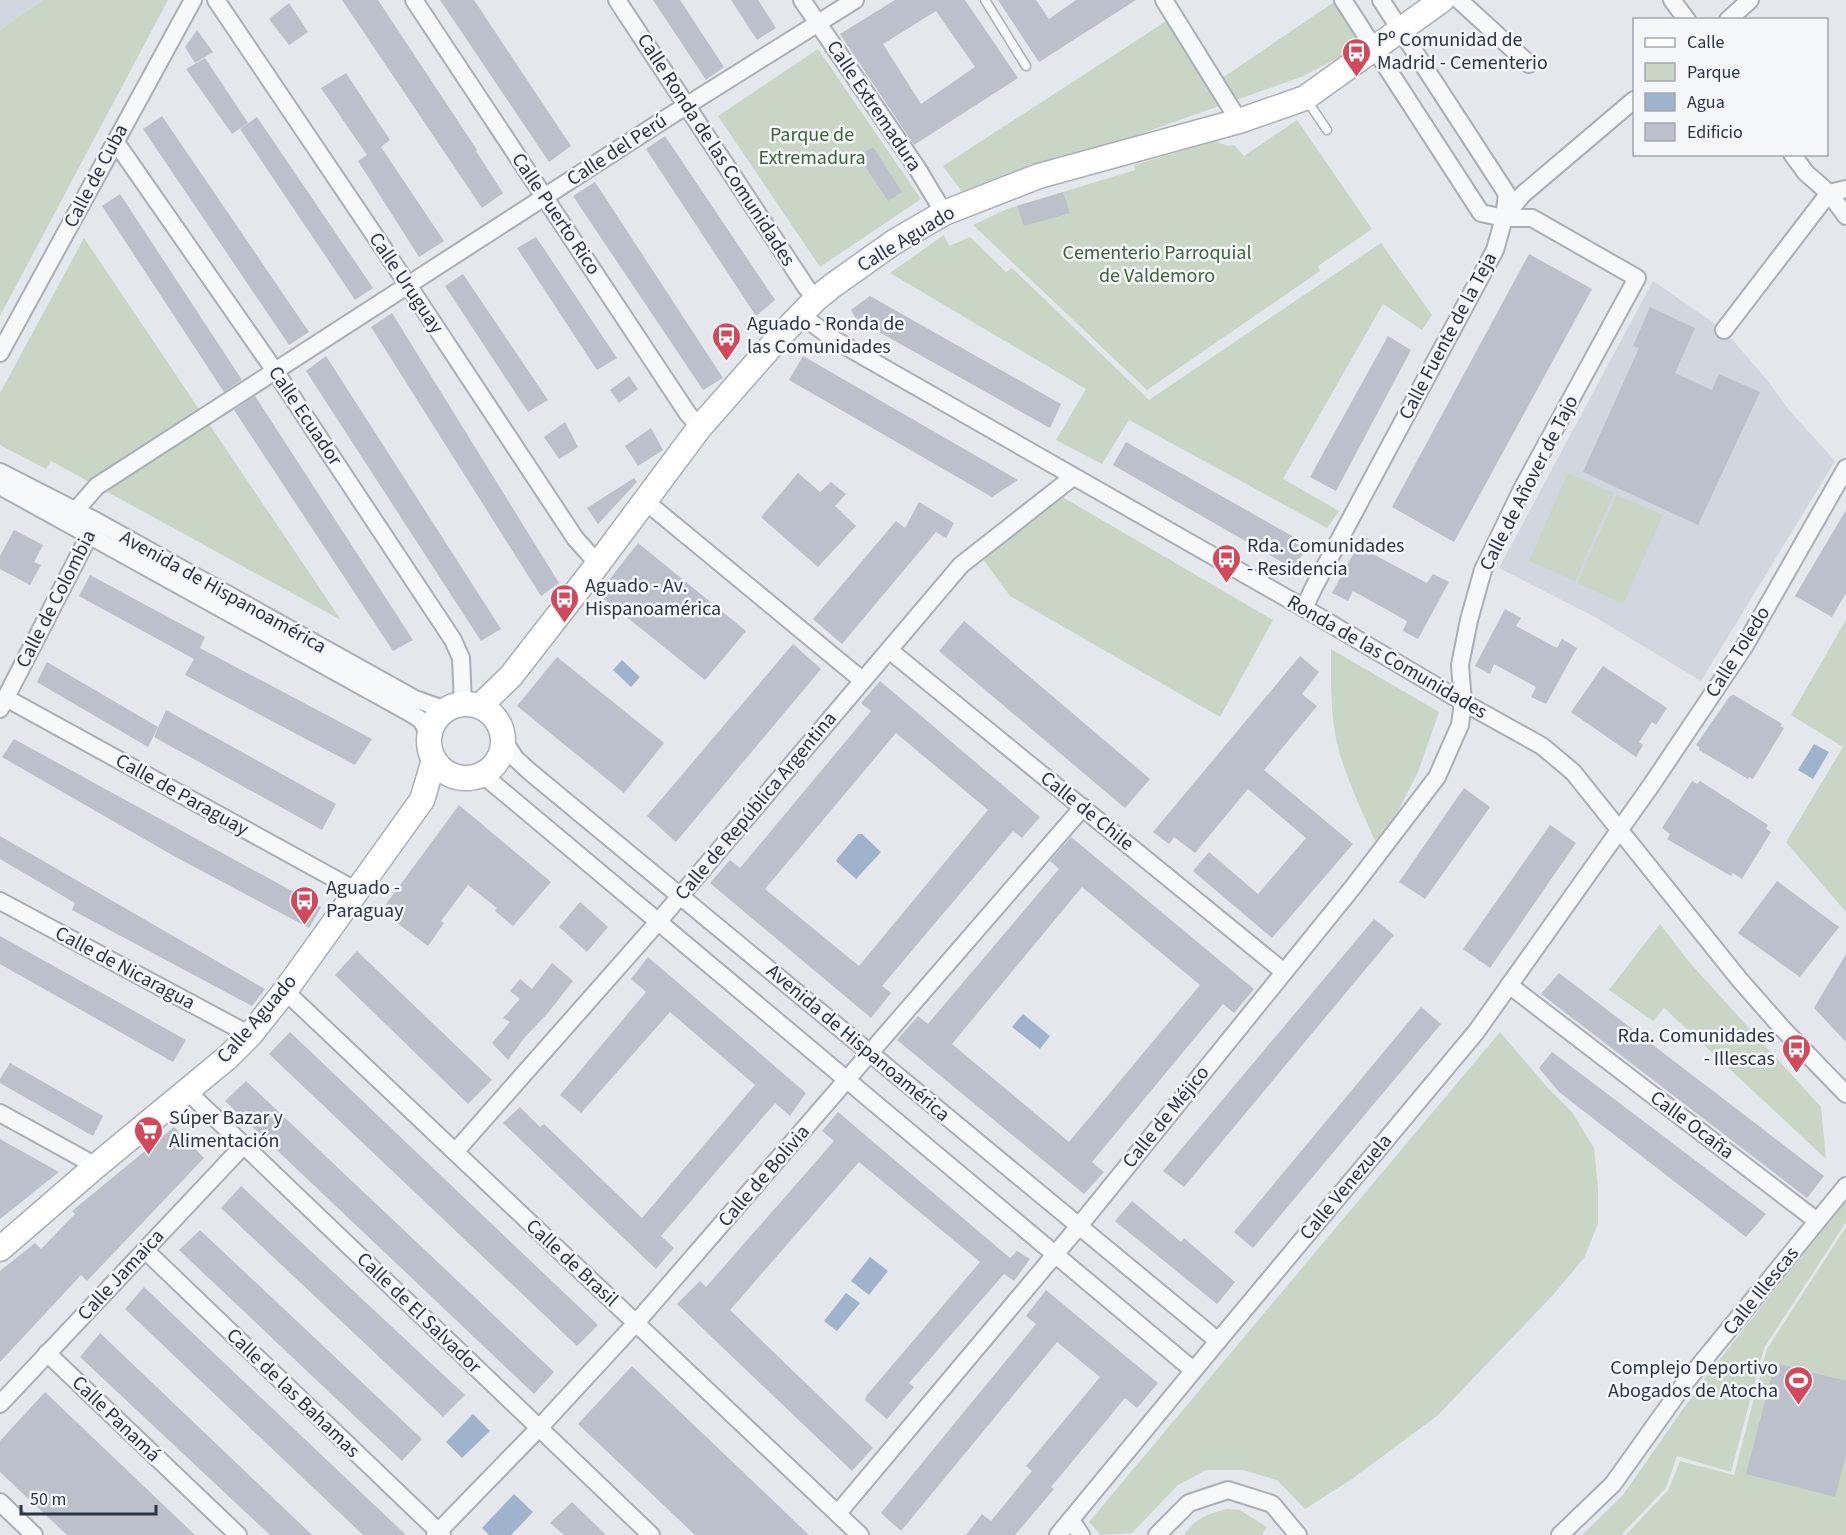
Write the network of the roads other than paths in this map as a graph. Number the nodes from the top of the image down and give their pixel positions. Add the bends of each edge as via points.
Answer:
1 (194, 0) edge
2 (216, 0) edge
3 (414, 0) edge
4 (617, 0) edge
5 (802, 0) edge
6 (855, 0) edge
7 (984, 0) edge
8 (1164, 0) edge
9 (1343, 0) edge
10 (1381, 0) edge
11 (1442, 0) edge
12 (1459, 0) edge
13 (1672, 0) edge
14 (1750, 0) edge
15 (1686, 18) edge
16 (1730, 18) edge
17 (818, 23) junction
18 (1400, 30) junction
19 (1373, 48) junction
20 (1529, 64) dead end
21 (1026, 66) dead end
22 (1305, 98) junction
23 (1633, 102) edge
24 (687, 105) junction
25 (1239, 121) junction
26 (1327, 130) dead end
27 (115, 141) junction
28 (1793, 156) edge
29 (1846, 189) edge
30 (1829, 194) junction
31 (544, 197) junction
32 (944, 213) junction
33 (1846, 216) edge
34 (1504, 218) junction
35 (408, 285) junction
36 (809, 307) junction
37 (1724, 330) dead end
38 (0, 353) edge
39 (275, 371) junction
40 (700, 427) junction
41 (1846, 468) edge
42 (0, 472) edge
43 (1072, 477) junction
44 (0, 486) edge
45 (645, 501) junction
46 (75, 511) junction
47 (93, 528) junction
48 (598, 564) junction
49 (1304, 609) junction
50 (889, 651) junction
51 (512, 676) junction
52 (862, 680) junction
53 (1463, 702) junction
54 (3, 704) edge
55 (463, 707) junction
56 (501, 732) junction
57 (430, 736) junction
58 (434, 760) junction
59 (472, 776) junction
60 (422, 800) junction
61 (1083, 807) junction
62 (1620, 830) junction
63 (357, 891) junction
64 (680, 896) junction
65 (0, 902) edge
66 (658, 922) junction
67 (1284, 972) junction
68 (1509, 986) junction
69 (285, 991) junction
70 (249, 1035) junction
71 (870, 1052) junction
72 (847, 1080) junction
73 (187, 1091) junction
74 (1846, 1094) edge
75 (0, 1113) edge
76 (243, 1146) junction
77 (454, 1152) junction
78 (96, 1166) junction
79 (1846, 1185) edge
80 (1817, 1221) junction
81 (1078, 1226) junction
82 (0, 1249) edge
83 (145, 1250) junction
84 (1055, 1254) junction
85 (635, 1324) junction
86 (1218, 1341) junction
87 (47, 1353) junction
88 (1193, 1370) junction
89 (0, 1404) edge
90 (539, 1428) junction
91 (0, 1502) edge
92 (838, 1513) junction
93 (1071, 1520) junction
94 (439, 1534) edge
95 (34, 1535) edge
96 (238, 1535) edge
97 (651, 1535) edge
98 (860, 1535) edge
99 (1058, 1535) edge
100 (1081, 1535) edge
101 (1156, 1535) edge
102 (1298, 1535) edge
103 (1560, 1535) edge

1 - 27 street, Calle de Cuba
2 - 35 street, Calle Uruguay
3 - 31 street, Calle Puerto Rico
4 - 24 street, Calle Ronda de las Comunidades
5 - 17 street, Calle Extremadura
6 - 17 street, Calle del Perú
7 - 21 lane
8 - 25 street
9 - 19 street
10 - 18 street
11 - 18 street, Calle Aguado
12 - 20 street
13 - 15 street
14 - 16 street
17 - 24 street, Calle del Perú
17 - 32 street, Calle Extremadura
18 - 19 street, Calle Aguado
18 - 34 street via 1507,194
19 - 22 street, Calle Aguado
19 - 34 street via 1481,213
22 - 25 street, Calle Aguado
22 - 26 lane
23 - 34 street, Calle Fuente de la Teja via 1522,195
24 - 31 street, Calle del Perú
24 - 36 street, Calle Ronda de las Comunidades via 806,287
25 - 32 street, Calle Aguado via 1039,176
27 - 38 street, Calle de Cuba
27 - 39 street, Calle Ecuador
28 - 30 street
29 - 30 street
30 - 33 street
30 - 37 street
31 - 35 street, Calle del Perú
31 - 40 street, Calle Puerto Rico
32 - 36 street, Calle Aguado via 888,246
34 - 49 street, Calle Fuente de la Teja via 1495,250
34 - 53 street, Calle de Añover de Tajo via 1532,218 1637,278 1522,489 1483,570 1460,665
35 - 39 street, Calle del Perú
35 - 48 street, Calle Uruguay via 575,538
36 - 40 street, Calle Aguado
36 - 43 street, Ronda de las Comunidades via 835,340
39 - 46 street, Calle del Perú via 97,486
39 - 55 street, Calle Ecuador via 453,640 460,658
40 - 45 street, Calle Aguado
41 - 62 street, Calle Toledo via 1744,647
42 - 46 street, Avenida de Hispanoamérica
43 - 49 street, Ronda de las Comunidades
43 - 50 street, Calle de República Argentina via 961,565
44 - 47 street, Avenida de Hispanoamérica
45 - 48 street, Calle Aguado
45 - 52 street
46 - 47 street, Avenida de Hispanoamérica
47 - 54 street, Calle de Colombia
47 - 55 street, Avenida de Hispanoamérica via 415,699
47 - 57 street, Avenida de Hispanoamérica via 410,712 421,720
48 - 51 street, Calle Aguado
49 - 53 street, Ronda de las Comunidades
50 - 52 street, Calle de República Argentina
50 - 61 street, Calle de Chile
51 - 55 street, Calle Aguado
51 - 56 street, Calle Aguado via 502,703
52 - 64 street, Calle de República Argentina
53 - 62 street, Ronda de las Comunidades via 1542,746 1573,772
53 - 67 street, Calle de Méjico via 1460,725 1437,777
54 - 63 street, Calle de Paraguay
55 - 56 street via 490,713
55 - 57 street via 432,726
56 - 59 street via 498,761 491,769
56 - 64 street, Avenida de Hispanoamérica via 515,758 529,771
57 - 58 street
58 - 59 street via 450,775
58 - 60 street, Calle Aguado
59 - 60 street, Calle Aguado
59 - 66 street, Avenida de Hispanoamérica
60 - 63 street, Calle Aguado
61 - 67 street, Calle de Chile
61 - 71 street, Calle de Bolivia
62 - 68 street, Calle Venezuela
62 - 74 street, Ronda de las Comunidades via 1739,979
63 - 69 street, Calle Aguado
64 - 66 street, Calle de República Argentina
64 - 71 street, Avenida de Hispanoamérica
65 - 70 street, Calle de Nicaragua
66 - 72 street, Avenida de Hispanoamérica
66 - 77 street, Calle de República Argentina
67 - 81 street, Calle de Méjico
68 - 80 street, Calle Ocaña
68 - 86 street, Calle Venezuela via 1476,1032
69 - 70 street, Calle Aguado
69 - 77 street, Calle de Brasil
70 - 73 street, Calle Aguado
71 - 72 street, Calle de Bolivia
71 - 81 street, Avenida de Hispanoamérica
72 - 84 street, Avenida de Hispanoamérica
72 - 85 street, Calle de Bolivia
73 - 76 street, Calle de El Salvador
73 - 78 street, Calle Aguado
75 - 78 street
76 - 83 street, Calle Jamaica
76 - 90 street, Calle de El Salvador
77 - 85 street, Calle de Brasil
78 - 82 street, Calle Aguado
79 - 80 street, Calle Illescas
80 - 103 street, Calle Illescas via 1685,1383 1613,1484
81 - 84 street, Calle de Méjico
81 - 86 street, Avenida de Hispanoamérica
83 - 87 street, Calle Jamaica
83 - 94 street, Calle de las Bahamas
84 - 88 street, Avenida de Hispanoamérica
84 - 92 street, Calle de Méjico
85 - 90 street, Calle de Bolivia
85 - 92 street, Calle de Brasil
86 - 88 street, Calle Venezuela
87 - 89 street, Calle Jamaica
87 - 96 street, Calle Panamá
88 - 93 street, Calle Venezuela
90 - 94 street, Calle de Bolivia
90 - 97 street, Calle de El Salvador
91 - 95 street
92 - 98 street, Calle de Brasil
93 - 99 street, Calle Venezuela
93 - 100 street
101 - 102 street via 1189,1503 1228,1491 1272,1504

